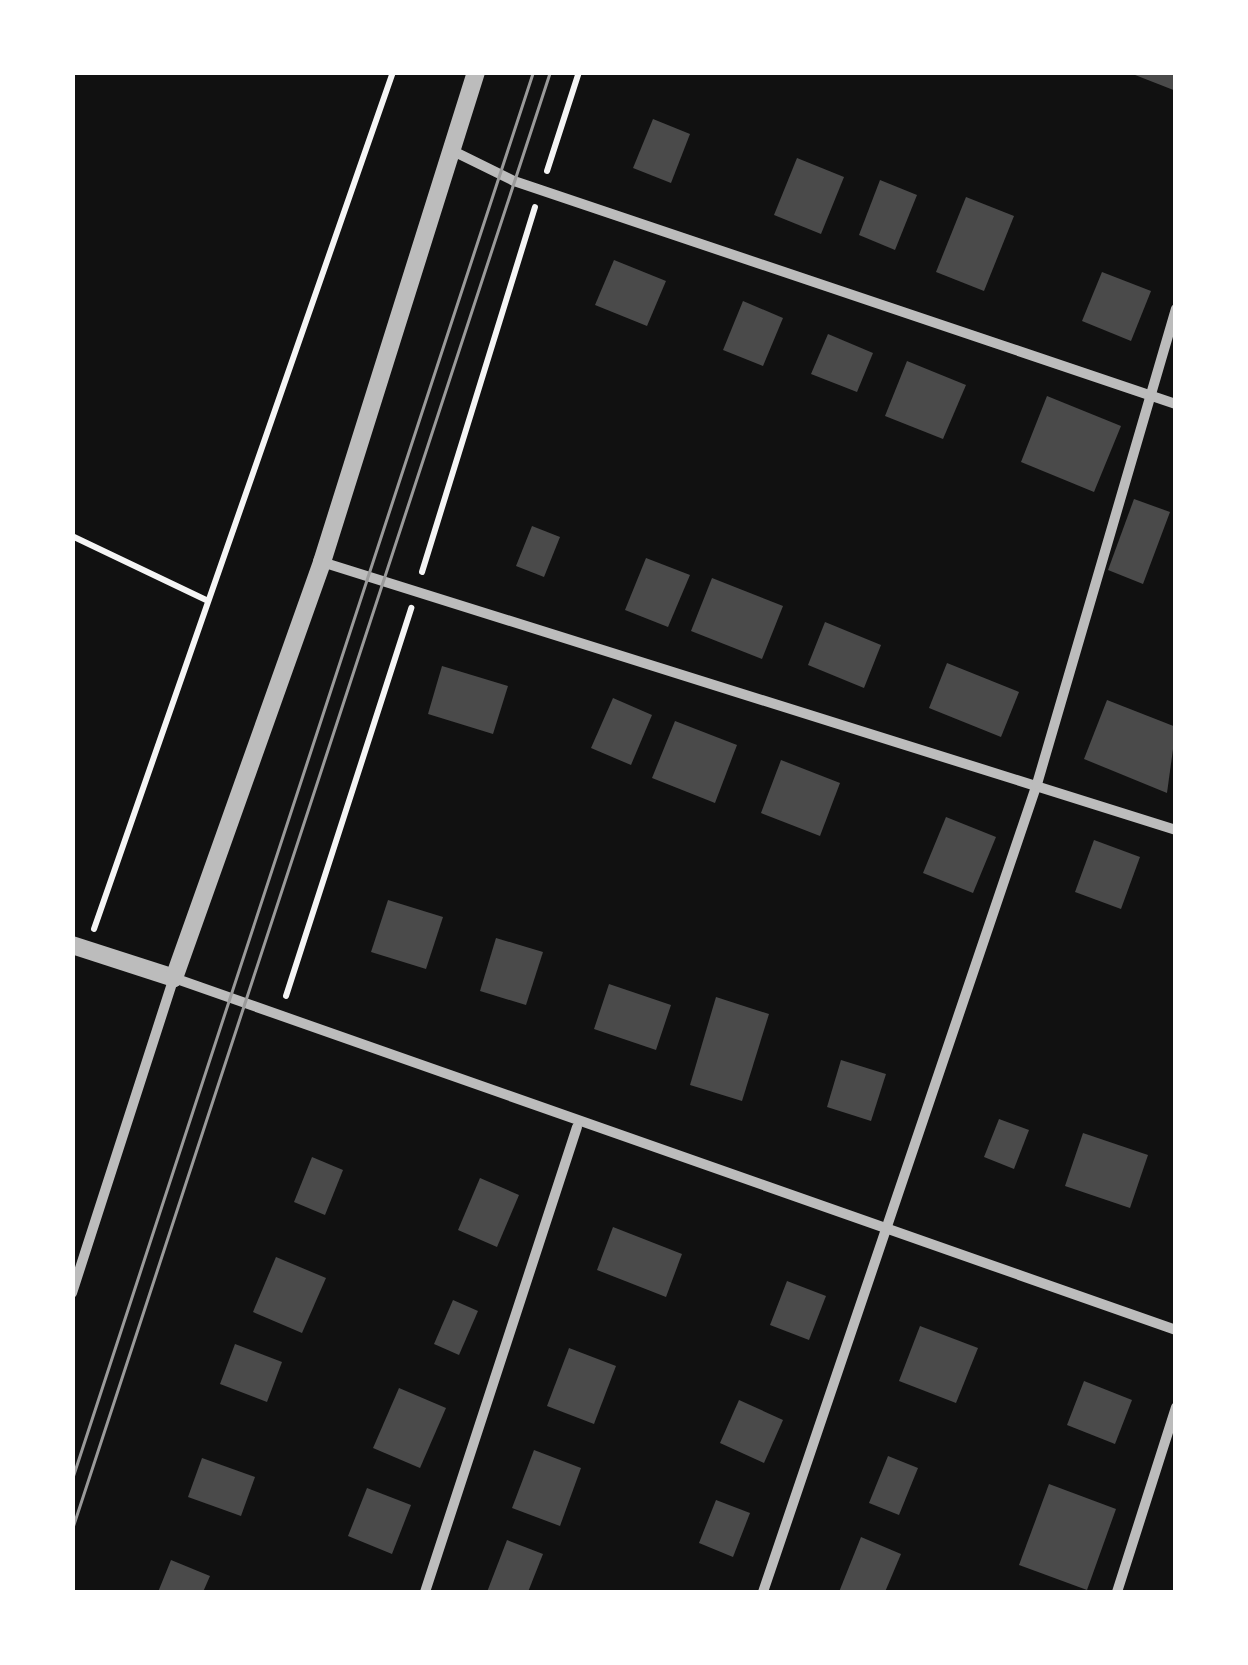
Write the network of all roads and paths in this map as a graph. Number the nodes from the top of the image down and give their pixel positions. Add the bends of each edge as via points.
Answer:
1 (394, 72) edge
2 (476, 72) edge
3 (579, 72) edge
4 (451, 150) junction
5 (540, 190) junction
6 (1176, 309) edge
7 (1146, 395) junction
8 (1176, 404) edge
9 (72, 536) edge
10 (322, 562) junction
11 (416, 592) junction
12 (206, 600) junction
13 (1037, 784) junction
14 (1176, 830) edge
15 (80, 947) edge
16 (174, 978) junction
17 (278, 1018) junction
18 (577, 1126) junction
19 (882, 1232) junction
20 (72, 1292) edge
21 (1176, 1330) edge
22 (1176, 1407) edge
23 (425, 1592) edge
24 (763, 1592) edge
25 (1116, 1592) edge

1 - 12 path
2 - 4 street
3 - 5 path
4 - 5 street
4 - 10 street
5 - 7 street
5 - 11 path
6 - 7 street
7 - 8 street
7 - 13 street
9 - 12 path
10 - 11 street
10 - 16 street
11 - 13 street
11 - 17 path
12 - 15 path
13 - 14 street
13 - 19 street
15 - 16 street
16 - 17 street
16 - 20 street
17 - 18 street
18 - 19 street
18 - 23 street
19 - 21 street
19 - 24 street
22 - 25 street

